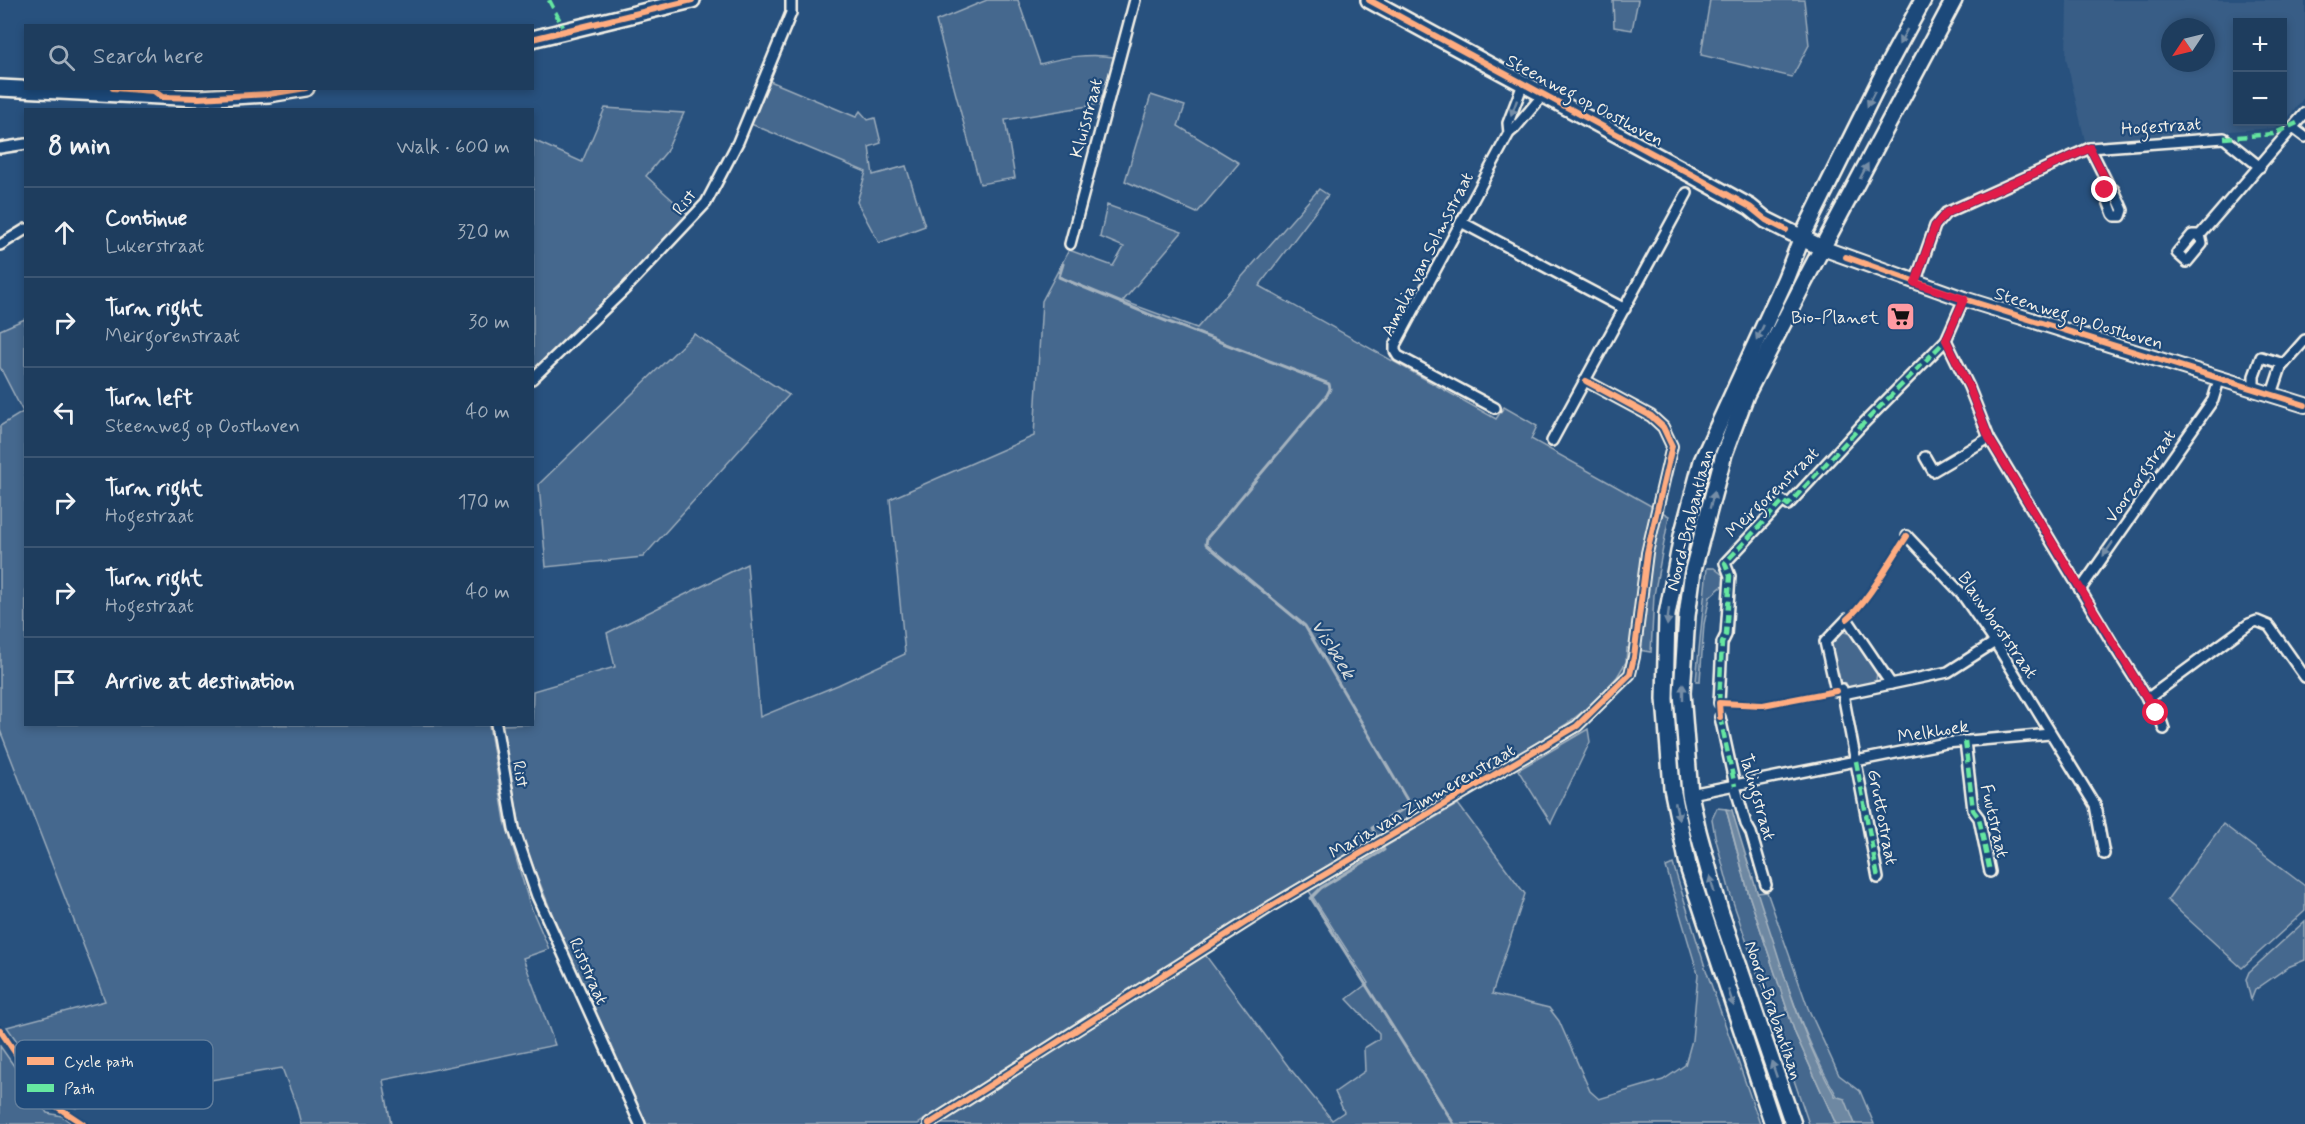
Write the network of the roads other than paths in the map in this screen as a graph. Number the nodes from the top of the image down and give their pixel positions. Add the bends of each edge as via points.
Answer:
1 (692, 0) edge
2 (791, 0) edge
3 (1136, 0) edge
4 (1369, 0) edge
5 (1923, 0) edge
6 (1954, 0) edge
7 (534, 39) edge
8 (1523, 84) junction
9 (0, 88) edge
10 (291, 90) edge
11 (1543, 95) junction
12 (162, 103) edge
13 (2305, 112) edge
14 (2295, 126) junction
15 (1509, 132) junction
16 (2305, 137) edge
17 (24, 144) edge
18 (0, 148) edge
19 (2090, 148) junction
20 (2260, 167) junction
21 (2109, 186) dead end
22 (1687, 193) dead end
23 (1461, 222) junction
24 (24, 230) edge
25 (2200, 235) dead end
26 (1802, 237) junction
27 (1070, 244) dead end
28 (0, 245) edge
29 (1822, 248) junction
30 (1915, 283) junction
31 (1964, 299) junction
32 (1625, 309) junction
33 (1946, 340) junction
34 (2305, 340) edge
35 (2284, 364) junction
36 (534, 377) edge
37 (2220, 377) junction
38 (1586, 381) junction
39 (2254, 389) junction
40 (2272, 394) junction
41 (2305, 405) edge
42 (1495, 408) dead end
43 (1989, 438) junction
44 (1552, 441) dead end
45 (1925, 458) dead end
46 (1907, 536) dead end
47 (2080, 590) junction
48 (1995, 642) junction
49 (2305, 677) edge
50 (1891, 684) junction
51 (1843, 694) junction
52 (2147, 699) junction
53 (1719, 703) dead end
54 (1720, 717) dead end
55 (496, 726) edge
56 (2164, 729) dead end
57 (2050, 734) junction
58 (1965, 741) junction
59 (1856, 761) junction
60 (1734, 786) junction
61 (1690, 794) junction
62 (514, 829) joint
63 (2104, 854) dead end
64 (1990, 872) dead end
65 (1878, 878) dead end
66 (1766, 885) dead end
67 (640, 1124) edge
68 (929, 1124) edge
69 (1773, 1124) edge
70 (1793, 1124) edge

1 - 7 main road
2 - 36 street, Rist via 791,13 746,122 706,203
3 - 27 street, Kluisstraat
4 - 8 main road, Steenweg op Oosthoven
5 -> 26 main road, Noord-Brabantlaan
29 -> 6 main road, Noord-Brabantlaan
8 - 11 main road, Steenweg op Oosthoven
8 -> 15 street, Amalia van Solmsstraat via 1508,123
9 - 12 main road
10 - 12 main road
11 - 15 street, Amalia van Solmsstraat
11 - 26 main road, Steenweg op Oosthoven
13 - 14 street
14 - 16 street
14 - 20 street
15 - 23 street, Amalia van Solmsstraat
17 - 18 street
19 - 20 street, Hogestraat via 2224,138
19 - 21 street
19 - 30 street, Hogestraat via 1946,213 1935,226
20 - 25 street
22 - 32 street
23 - 32 street
23 - 42 street, Amalia van Solmsstraat via 1395,351
24 - 28 street
26 - 29 main road, Steenweg op Oosthoven
26 -> 69 main road, Noord-Brabantlaan via 1702,461 1667,615 1665,699 1672,788 1689,870
29 - 30 street, Steenweg op Oosthoven
61 -> 29 main road, Noord-Brabantlaan via 1682,693 1694,566 1724,453 1746,395
30 - 31 street, Steenweg op Oosthoven
31 - 33 street, Meirgorenstraat
31 - 37 street, Steenweg op Oosthoven
32 - 38 street
33 - 43 street
33 - 53 street, Meirgorenstraat via 1788,505 1783,501 1725,562 1730,576
34 - 35 street
35 - 39 street via 2261,357
35 - 40 street
37 - 39 street, Steenweg op Oosthoven
37 -> 47 street, Voorzorgstraat via 2213,400
38 - 44 street
38 - 68 street, Maria van Zimmerenstraat via 1651,416 1663,427 1672,446 1647,553 1630,674 1576,726 1273,905
39 - 40 street, Steenweg op Oosthoven
40 - 41 street, Steenweg op Oosthoven
43 - 45 street via 1934,475
43 - 47 street
46 - 48 street, Blauwborststraat via 1961,593
47 - 52 street
48 - 50 street via 1948,672
48 - 57 street, Blauwborststraat
49 - 52 street via 2269,626 2257,621
50 - 51 street
50 - 51 street, Gruttostraat via 1847,619 1826,642 1836,691 1842,689
51 - 59 street, Gruttostraat
52 - 56 street
54 - 60 street, Talingstraat
55 - 62 street, Rist
57 - 58 street, Melkhoek
57 - 63 street via 2095,805
58 - 59 street, Melkhoek
58 - 64 street, Fuutstraat via 1973,810 1979,818
59 - 60 street, Melkhoek
59 - 65 street, Gruttostraat
60 - 61 street, Melkhoek
60 - 66 street, Talingstraat
70 -> 61 main road, Noord-Brabantlaan via 1720,911
62 - 67 street, Riststraat via 537,896

